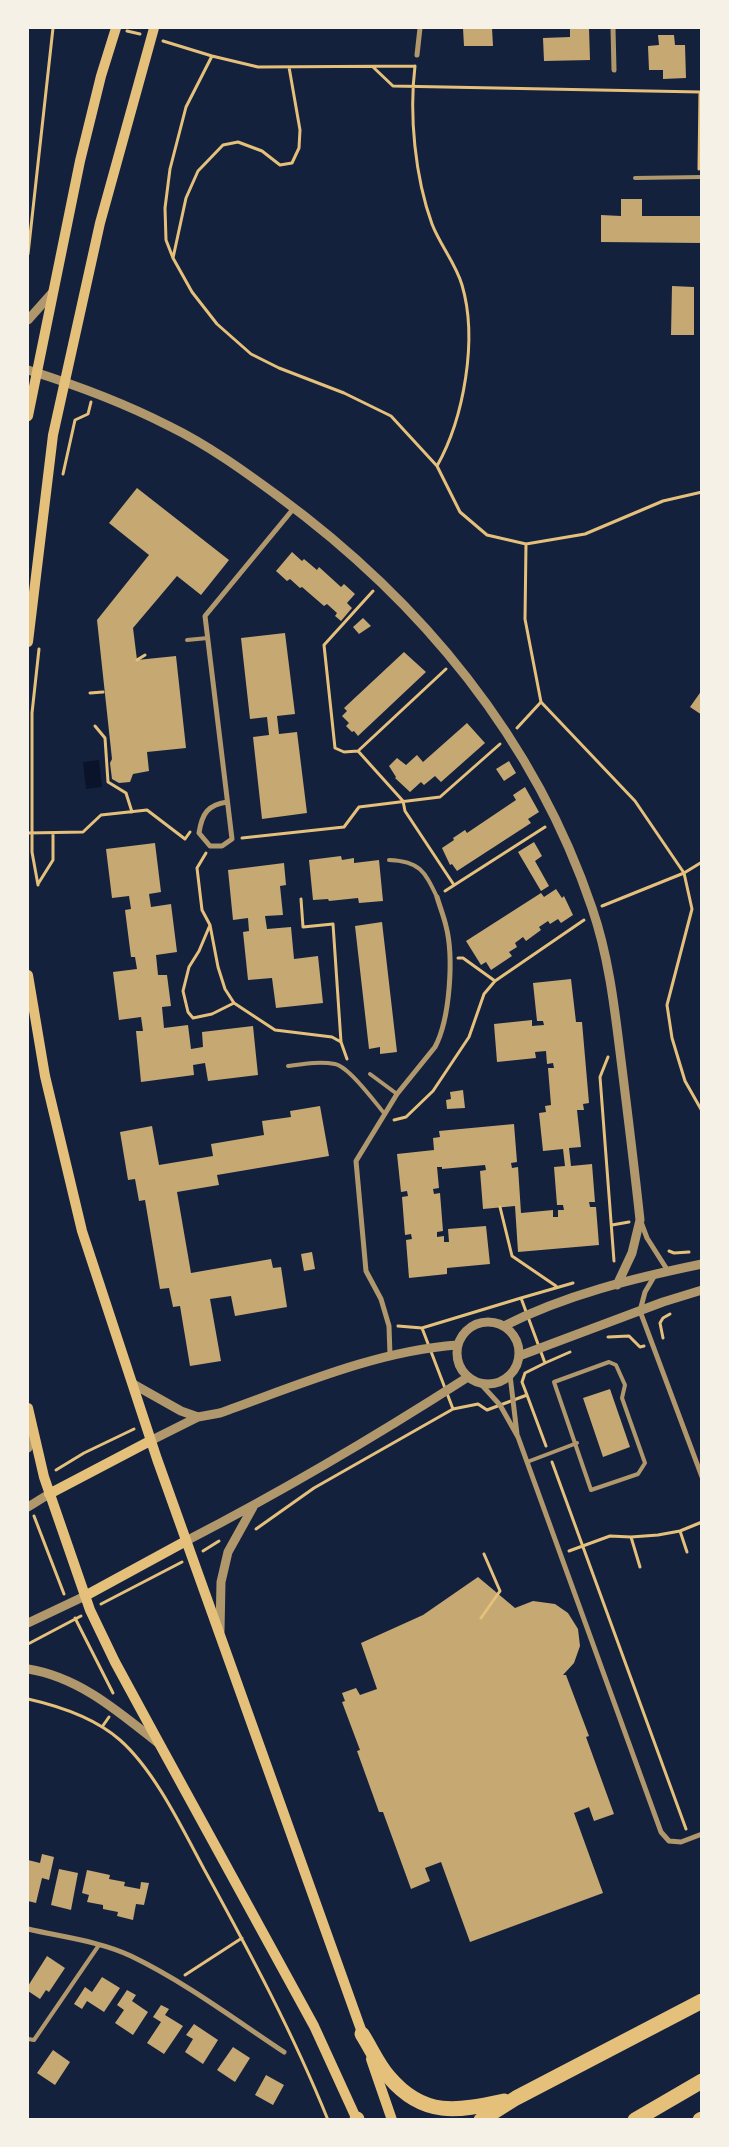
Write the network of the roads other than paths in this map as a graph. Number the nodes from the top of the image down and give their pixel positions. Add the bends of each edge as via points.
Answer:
1 (116, 28) edge
2 (154, 28) edge
3 (420, 28) edge
4 (613, 28) edge
5 (416, 55) road end
6 (614, 70) dead end
7 (700, 177) edge
8 (635, 178) dead end
9 (52, 293) junction
10 (28, 320) edge
11 (31, 371) edge
12 (65, 382) junction
13 (28, 416) edge
14 (294, 508) junction
15 (208, 638) junction
16 (187, 640) dead end
17 (28, 642) edge
18 (227, 802) junction
19 (389, 860) dead end
20 (437, 897) joint
21 (28, 975) edge
22 (288, 1066) dead end
23 (370, 1074) dead end
24 (397, 1094) junction
25 (384, 1113) junction
26 (640, 1220) junction
27 (702, 1264) edge
28 (668, 1271) junction
29 (655, 1275) junction
30 (617, 1285) junction
31 (702, 1290) edge
32 (640, 1311) junction
33 (504, 1326) junction
34 (458, 1345) junction
35 (390, 1355) junction
36 (519, 1356) junction
37 (510, 1375) junction
38 (468, 1377) junction
39 (480, 1383) junction
40 (133, 1384) junction
41 (28, 1408) edge
42 (198, 1417) junction
43 (32, 1430) junction
44 (518, 1437) junction
45 (150, 1440) junction
46 (576, 1443) junction
47 (28, 1448) edge
48 (527, 1462) junction
49 (702, 1477) edge
50 (49, 1494) junction
51 (28, 1506) edge
52 (253, 1507) junction
53 (186, 1542) junction
54 (84, 1596) junction
55 (28, 1623) edge
56 (220, 1634) junction
57 (28, 1669) edge
58 (158, 1743) junction
59 (702, 1834) edge
60 (28, 1929) edge
61 (99, 1945) junction
62 (702, 2001) edge
63 (362, 2034) junction
64 (28, 2038) edge
65 (284, 2052) dead end
66 (702, 2081) edge
67 (516, 2098) junction
68 (357, 2119) edge
69 (392, 2120) edge
70 (481, 2120) edge
71 (635, 2120) edge

1 - 9 main road via 82,151
2 - 12 main road via 100,223
3 - 5 street
4 - 6 street
7 - 8 lane
9 - 10 street
9 - 11 main road
11 - 12 street
11 - 13 main road
12 - 14 street via 172,427 239,468
12 - 17 main road via 53,435
14 - 15 street via 205,616
14 - 26 street via 342,545 455,660 509,735 556,820 593,909 612,990
15 - 16 lane
15 - 18 street
18 - 18 street via 214,804 201,818 199,833 210,846 222,846 232,839
19 - 20 lane via 411,863 425,872
20 - 24 street via 446,927 450,958 446,1014 435,1047
21 - 40 main road via 45,1076 82,1231
22 - 25 lane via 318,1062 337,1064 352,1076
23 - 24 lane
24 - 25 street
25 - 35 street via 356,1161 366,1271 381,1299 390,1326
26 - 28 street via 647,1238
26 - 30 street via 632,1253
27 - 28 street
28 - 29 street
29 - 30 street
29 - 32 street via 645,1292
30 - 33 street via 563,1300
31 - 32 street
32 - 36 street
32 - 49 street
33 - 34 street via 485,1321 476,1324 461,1336
33 - 36 street via 516,1338
34 - 35 street
34 - 38 street via 458,1363
35 - 42 street via 220,1413
36 - 37 street
37 - 39 street via 491,1384
37 - 44 street
38 - 39 street
38 - 52 street
39 - 44 street via 500,1405
40 - 42 street
40 - 45 main road
41 - 43 main road
42 - 45 street
43 - 47 street
43 - 50 main road
44 - 48 street
45 - 50 main road
45 - 53 main road
46 - 46 lane via 591,1490 638,1474 645,1463 622,1398 624,1386 616,1365 609,1362 554,1382
46 - 48 lane
48 - 59 street via 661,1832 669,1841 681,1842
50 - 51 street
50 - 54 main road
52 - 53 street
52 - 56 street via 228,1552 221,1582
53 - 54 main road
53 - 56 main road
54 - 55 street
54 - 58 main road
56 - 63 main road
57 - 58 street via 59,1677 84,1689
58 - 68 main road via 314,2026
60 - 61 street
61 - 64 lane via 34,2040
61 - 65 street via 130,1956 176,1981
62 - 67 highway
63 - 67 highway via 388,2076 411,2099 437,2109 474,2107
63 - 69 main road
66 - 71 highway
67 - 70 highway

